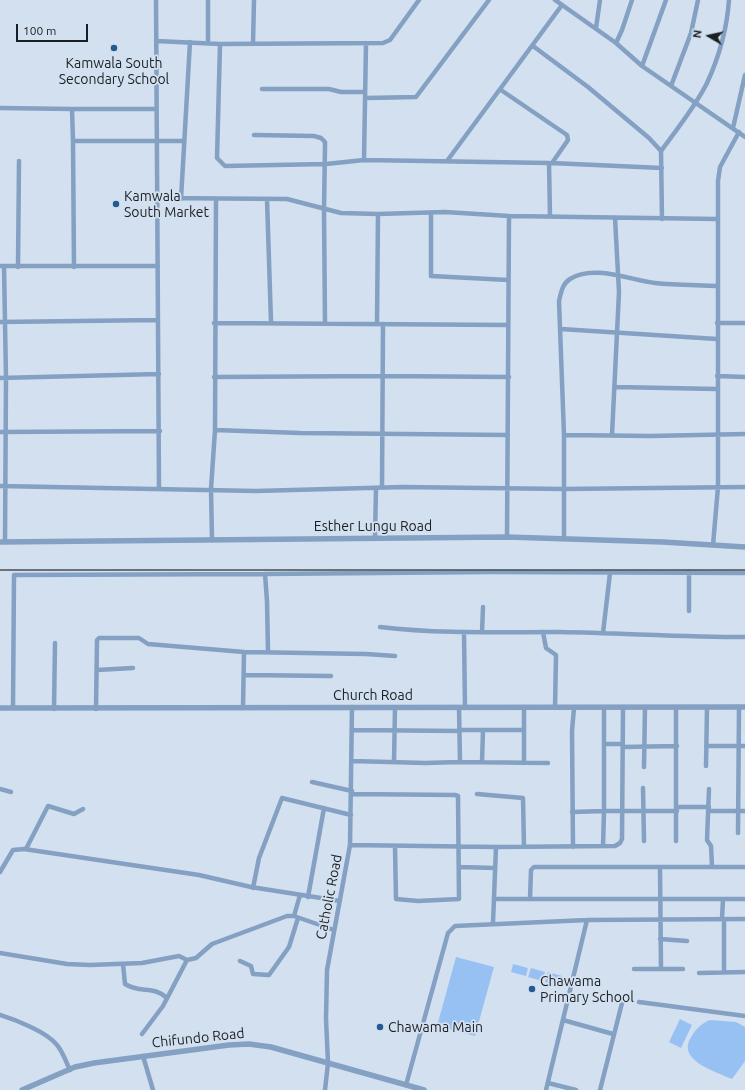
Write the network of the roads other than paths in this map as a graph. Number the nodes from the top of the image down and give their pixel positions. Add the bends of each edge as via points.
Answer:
1 (156, 0) edge
2 (208, 0) edge
3 (254, 0) edge
4 (419, 0) edge
5 (489, 0) edge
6 (556, 0) edge
7 (600, 0) edge
8 (632, 0) edge
9 (666, 0) edge
10 (698, 0) edge
11 (729, 0) edge
12 (562, 5) junction
13 (596, 28) junction
14 (156, 41) junction
15 (190, 42) junction
16 (208, 42) junction
17 (366, 43) junction
18 (616, 43) junction
19 (220, 44) junction
20 (253, 44) junction
21 (533, 46) junction
22 (642, 66) junction
23 (745, 75) edge
24 (671, 86) junction
25 (262, 88) dead end
26 (501, 90) junction
27 (365, 95) junction
28 (696, 102) junction
29 (0, 108) edge
30 (72, 108) junction
31 (156, 109) junction
32 (733, 128) junction
33 (739, 132) junction
34 (254, 135) dead end
35 (745, 137) edge
36 (73, 141) junction
37 (184, 141) junction
38 (156, 142) junction
39 (661, 151) junction
40 (364, 160) junction
41 (19, 161) dead end
42 (447, 161) junction
43 (550, 163) junction
44 (326, 164) junction
45 (662, 168) junction
46 (156, 198) junction
47 (181, 199) junction
48 (216, 199) junction
49 (267, 199) junction
50 (324, 210) junction
51 (431, 213) junction
52 (378, 214) junction
53 (509, 216) junction
54 (550, 216) junction
55 (615, 218) junction
56 (662, 219) junction
57 (717, 219) junction
58 (2, 266) edge
59 (158, 266) junction
60 (18, 267) junction
61 (74, 267) junction
62 (618, 274) junction
63 (508, 280) junction
64 (717, 286) junction
65 (158, 320) junction
66 (0, 322) edge
67 (6, 322) junction
68 (270, 322) junction
69 (214, 323) junction
70 (326, 323) junction
71 (717, 323) junction
72 (745, 323) edge
73 (377, 324) junction
74 (383, 324) junction
75 (508, 325) junction
76 (561, 329) junction
77 (617, 333) junction
78 (717, 339) junction
79 (159, 374) junction
80 (383, 376) junction
81 (717, 376) junction
82 (214, 377) junction
83 (509, 377) junction
84 (745, 377) edge
85 (0, 378) edge
86 (6, 378) junction
87 (615, 387) junction
88 (717, 389) junction
89 (215, 430) junction
90 (160, 431) junction
91 (2, 432) edge
92 (383, 433) junction
93 (718, 434) junction
94 (745, 434) edge
95 (508, 435) junction
96 (564, 435) junction
97 (612, 435) junction
98 (2, 486) edge
99 (718, 487) junction
100 (745, 487) edge
101 (159, 488) junction
102 (379, 488) junction
103 (211, 489) junction
104 (507, 489) junction
105 (564, 489) junction
106 (507, 537) junction
107 (375, 538) junction
108 (564, 538) junction
109 (212, 539) junction
110 (3, 542) edge
111 (713, 545) junction
112 (745, 547) edge
113 (689, 572) junction
114 (610, 573) junction
115 (745, 573) edge
116 (265, 574) junction
117 (483, 607) dead end
118 (689, 611) dead end
119 (380, 627) dead end
120 (464, 632) junction
121 (482, 632) junction
122 (543, 632) junction
123 (604, 633) junction
124 (745, 637) edge
125 (55, 643) dead end
126 (244, 652) junction
127 (268, 652) junction
128 (396, 656) dead end
129 (133, 668) dead end
130 (97, 670) junction
131 (244, 676) junction
132 (331, 676) dead end
133 (352, 707) junction
134 (395, 707) junction
135 (524, 707) junction
136 (623, 707) junction
137 (645, 707) junction
138 (676, 707) junction
139 (706, 707) junction
140 (742, 707) edge
141 (0, 708) edge
142 (13, 708) junction
143 (54, 708) junction
144 (243, 708) junction
145 (462, 708) junction
146 (555, 708) junction
147 (574, 708) junction
148 (604, 708) junction
149 (96, 709) junction
150 (352, 730) junction
151 (394, 730) junction
152 (483, 730) junction
153 (524, 730) junction
154 (460, 731) junction
155 (604, 744) junction
156 (623, 745) junction
157 (644, 746) junction
158 (676, 746) junction
159 (706, 746) junction
160 (739, 746) junction
161 (745, 746) edge
162 (352, 761) junction
163 (394, 762) junction
164 (460, 762) junction
165 (482, 762) junction
166 (524, 763) junction
167 (548, 763) dead end
168 (706, 766) dead end
169 (644, 767) dead end
170 (312, 782) dead end
171 (643, 788) dead end
172 (0, 789) edge
173 (709, 789) dead end
174 (11, 792) dead end
175 (352, 792) junction
176 (477, 794) dead end
177 (324, 808) junction
178 (83, 809) dead end
179 (677, 809) junction
180 (709, 809) junction
181 (604, 810) junction
182 (624, 810) junction
183 (644, 810) junction
184 (739, 811) junction
185 (745, 811) edge
186 (572, 812) junction
187 (351, 815) junction
188 (738, 833) dead end
189 (644, 841) dead end
190 (676, 841) dead end
191 (350, 845) junction
192 (603, 846) junction
193 (395, 847) junction
194 (459, 847) junction
195 (524, 847) junction
196 (573, 847) junction
197 (496, 848) junction
198 (26, 849) junction
199 (459, 867) junction
200 (660, 867) junction
201 (712, 867) junction
202 (745, 867) edge
203 (495, 868) junction
204 (0, 872) edge
205 (253, 888) junction
206 (300, 895) junction
207 (308, 897) junction
208 (494, 899) junction
209 (530, 899) junction
210 (659, 899) junction
211 (723, 899) junction
212 (745, 899) edge
213 (340, 901) junction
214 (296, 917) junction
215 (660, 919) junction
216 (723, 919) junction
217 (745, 919) edge
218 (587, 920) junction
219 (493, 923) junction
220 (334, 930) junction
221 (660, 939) junction
222 (687, 941) dead end
223 (0, 953) edge
224 (187, 960) junction
225 (240, 961) dead end
226 (123, 964) junction
227 (634, 969) dead end
228 (661, 969) junction
229 (683, 969) dead end
230 (699, 972) dead end
231 (724, 972) junction
232 (745, 972) edge
233 (167, 998) junction
234 (639, 1002) dead end
235 (622, 1003) dead end
236 (0, 1015) edge
237 (745, 1016) edge
238 (563, 1020) junction
239 (142, 1034) dead end
240 (613, 1034) junction
241 (143, 1056) junction
242 (328, 1063) junction
243 (70, 1070) junction
244 (548, 1083) junction
245 (406, 1085) junction
246 (30, 1088) edge
247 (22, 1090) edge
248 (153, 1090) edge
249 (325, 1090) edge
250 (424, 1090) edge
251 (546, 1090) edge
252 (576, 1090) edge
253 (600, 1090) edge

1 - 14 street
2 - 16 street
3 - 20 street
4 - 17 street via 390,40 383,43
5 - 27 street via 416,97
6 - 12 street
7 - 13 street
8 - 18 street
9 - 22 street
10 - 24 street via 691,33
11 - 28 street via 718,56
12 - 13 street
12 - 21 street
13 - 18 street
14 - 15 street
14 - 31 street
15 - 16 street
15 - 37 street
16 - 19 street
17 - 20 street
17 - 27 street
18 - 22 street
19 - 20 street
19 - 44 street via 217,149 219,162 232,167
21 - 26 street
21 - 39 street via 588,87
22 - 24 street
23 - 32 street
24 - 28 street
25 - 27 street via 329,89
26 - 42 street
26 - 43 street via 567,135 568,140
27 - 40 street
28 - 32 street
28 - 39 street
29 - 30 street
30 - 31 street
30 - 36 street
31 - 38 street
32 - 33 street
33 - 35 street
33 - 57 street via 720,167
34 - 44 street via 321,138 325,142
36 - 38 street
36 - 61 street
37 - 38 street
37 - 47 street
38 - 46 street
39 - 45 street
40 - 42 street
40 - 44 street
41 - 60 street
42 - 43 street
43 - 45 street
43 - 54 street
44 - 50 street
45 - 56 street
46 - 47 street
46 - 59 street
47 - 48 street
48 - 49 street
48 - 69 street
49 - 50 street via 287,199
49 - 68 street
50 - 52 street
50 - 70 street
51 - 52 street
51 - 53 street
51 - 63 street via 431,276
52 - 73 street
53 - 54 street
53 - 63 street
54 - 55 street
55 - 56 street
55 - 62 street
56 - 57 street
57 - 64 street
58 - 60 street
58 - 67 street
59 - 61 street
59 - 65 street
60 - 61 street
62 - 64 street via 638,281
62 - 76 street via 583,275 567,281 563,286 560,301
62 - 77 street
63 - 75 street
64 - 71 street
65 - 67 street
65 - 79 street
66 - 67 street
67 - 86 street
68 - 69 street
68 - 70 street
69 - 82 street
70 - 73 street
71 - 72 street
71 - 78 street
73 - 74 street
74 - 75 street
74 - 80 street
75 - 83 street
76 - 77 street
76 - 96 street
77 - 78 street
77 - 87 street
78 - 81 street
79 - 86 street
79 - 90 street
80 - 82 street
80 - 83 street
80 - 92 street
81 - 84 street
81 - 88 street
82 - 89 street
83 - 95 street
85 - 86 street
86 - 91 street
87 - 88 street
87 - 97 street
88 - 93 street
89 - 92 street
89 - 103 street
90 - 91 street
90 - 101 street
91 - 98 street
92 - 95 street
92 - 102 street
93 - 94 street
93 - 97 street
93 - 99 street
95 - 104 street
96 - 97 street
96 - 105 street
98 - 101 street
98 - 110 street
99 - 100 street
99 - 105 street
99 - 111 street
101 - 103 street
102 - 103 street via 256,491
102 - 104 street
102 - 107 street
103 - 109 street
104 - 105 street
104 - 106 street
105 - 108 street
106 - 107 street, Esther Lungu Road
106 - 108 street, Esther Lungu Road
107 - 109 street, Esther Lungu Road
108 - 111 street, Esther Lungu Road
109 - 110 street, Esther Lungu Road
111 - 112 street, Esther Lungu Road
113 - 114 street
113 - 115 street
113 - 118 street
114 - 116 street
114 - 123 street
116 - 127 street
116 - 142 street via 14,575
117 - 121 street
119 - 120 street
120 - 121 street
120 - 145 street
121 - 122 street
122 - 123 street
122 - 146 street via 546,648 556,655
123 - 124 street
125 - 143 street
126 - 127 street
126 - 130 street via 148,644 139,638 99,638
126 - 131 street
127 - 128 street
129 - 130 street
130 - 149 street
131 - 132 street
131 - 144 street
133 - 134 street, Church Road
133 - 144 street, Church Road
133 - 150 street, Catholic Road
134 - 145 street, Church Road
134 - 151 street
135 - 145 street, Church Road
135 - 146 street, Church Road
135 - 153 street
136 - 137 street, Church Road
136 - 148 street, Church Road
136 - 156 street
137 - 138 street, Church Road
137 - 157 street
138 - 139 street, Church Road
138 - 158 street
139 - 140 street, Church Road
139 - 159 street
140 - 160 street
141 - 142 street, Church Road
142 - 143 street, Church Road
143 - 149 street, Church Road
144 - 149 street, Church Road
145 - 154 street
146 - 147 street, Church Road
147 - 148 street, Church Road
147 - 186 street
148 - 155 street
150 - 151 street
150 - 162 street, Catholic Road
151 - 154 street
151 - 163 street
152 - 153 street
152 - 154 street
152 - 165 street
153 - 166 street
154 - 164 street
155 - 156 street
155 - 181 street
156 - 157 street
156 - 182 street
157 - 158 street
157 - 169 street
158 - 179 street
159 - 160 street
159 - 168 street
160 - 161 street
160 - 184 street
162 - 163 street
162 - 175 street, Catholic Road
163 - 164 street
164 - 165 street
165 - 166 street
166 - 167 street
170 - 175 street
171 - 183 street
172 - 174 street
173 - 180 street
175 - 187 street, Catholic Road
175 - 194 street via 455,795 459,799
176 - 195 street via 523,798
177 - 187 street
177 - 205 street via 285,798 280,800 259,858
177 - 207 street
178 - 198 street via 74,814 48,806
179 - 180 street
179 - 183 street
179 - 190 street
180 - 184 street
180 - 201 street via 707,840 711,846
181 - 182 street
181 - 186 street
181 - 192 street
182 - 183 street
182 - 192 street via 620,843 616,846
183 - 189 street
184 - 185 street
184 - 188 street
186 - 196 street
187 - 191 street, Catholic Road
191 - 193 street
191 - 213 street, Catholic Road
192 - 196 street
193 - 194 street
193 - 199 street via 396,899 458,899
194 - 197 street
194 - 199 street
195 - 196 street
195 - 197 street
197 - 203 street
198 - 204 street via 13,850
198 - 205 street via 199,876
199 - 203 street
200 - 201 street
200 - 209 street via 534,867 531,870
200 - 210 street
201 - 202 street
203 - 208 street
205 - 206 street
206 - 207 street
206 - 214 street
207 - 213 street
208 - 209 street
208 - 219 street
209 - 210 street
210 - 211 street
210 - 215 street
211 - 212 street
211 - 216 street
213 - 220 street, Catholic Road
214 - 220 street
214 - 224 street via 287,916 218,941 196,958
214 - 225 street via 289,947 269,975 253,974 252,966
215 - 216 street
215 - 218 street
215 - 221 street
216 - 217 street
216 - 231 street
218 - 219 street
218 - 238 street
219 - 245 street via 459,924 448,933
220 - 242 street, Catholic Road via 326,992
221 - 222 street
221 - 228 street
223 - 226 street via 67,964
224 - 226 street via 178,956
224 - 233 street
226 - 233 street via 125,984 135,989 158,990
227 - 228 street
228 - 229 street
230 - 231 street
231 - 232 street
233 - 239 street
234 - 237 street
235 - 240 street
236 - 243 street via 17,1020 53,1040 60,1048
238 - 240 street
238 - 244 street
240 - 253 street
241 - 242 street, Chifundo Road via 249,1044 271,1047
241 - 243 street, Chifundo Road via 94,1062
241 - 248 street
242 - 245 street, Chifundo Road
242 - 249 street, Catholic Road
243 - 246 street, Chifundo Road
244 - 251 street
244 - 252 street
245 - 250 street, Chifundo Road
246 - 247 street, Chifundo Road

